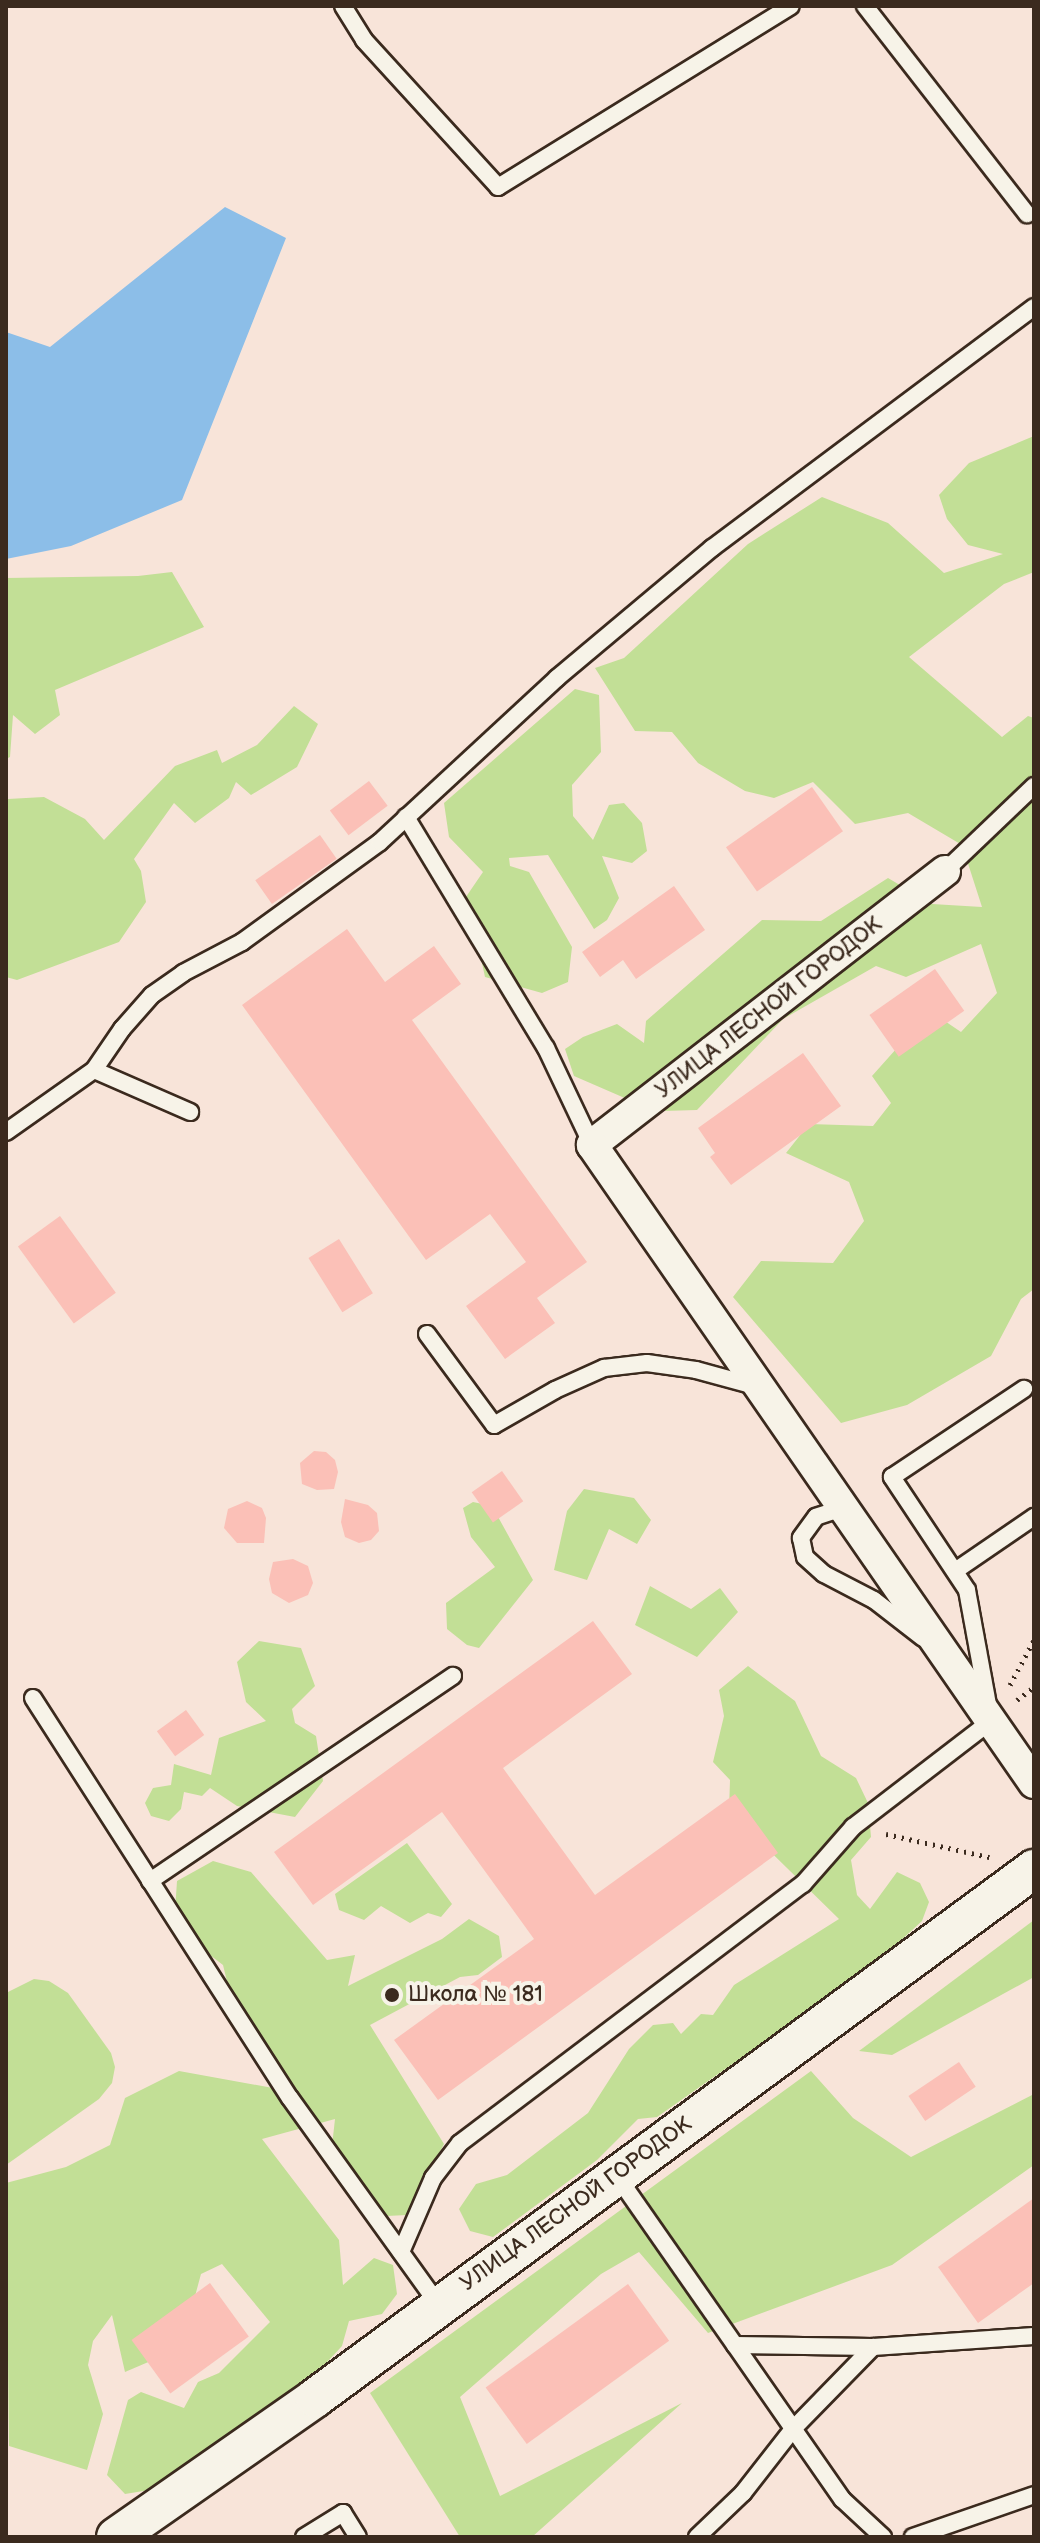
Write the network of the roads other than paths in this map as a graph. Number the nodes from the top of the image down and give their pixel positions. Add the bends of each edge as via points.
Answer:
1 (343, 6) edge
2 (791, 6) edge
3 (865, 6) edge
4 (1027, 214) dead end
5 (1034, 307) edge
6 (1034, 786) edge
7 (406, 817) junction
8 (945, 871) joint
9 (94, 1070) junction
10 (190, 1112) dead end
11 (6, 1132) edge
12 (592, 1145) junction
13 (427, 1334) dead end
14 (759, 1388) junction
15 (1024, 1389) dead end
16 (843, 1508) junction
17 (1034, 1517) edge
18 (955, 1571) junction
19 (945, 1655) junction
20 (453, 1676) dead end
21 (33, 1698) dead end
22 (991, 1721) junction
23 (1034, 1783) edge
24 (1019, 1865) edge
25 (150, 1881) junction
26 (616, 2175) junction
27 (401, 2252) junction
28 (439, 2305) junction
29 (1034, 2325) edge
30 (1034, 2336) edge
31 (1016, 2338) junction
32 (735, 2345) junction
33 (873, 2347) junction
34 (793, 2429) junction
35 (1034, 2495) edge
36 (116, 2537) edge
37 (304, 2537) edge
38 (358, 2537) edge
39 (697, 2537) edge
40 (883, 2537) edge
41 (913, 2537) edge

1 - 2 lane via 364,40 498,187
3 - 4 lane
5 - 7 lane via 712,548 557,678
6 - 8 lane
7 - 9 lane via 380,842 242,942 152,995
7 - 12 lane via 546,1048
8 - 12 street, УЛИЦА ЛЕСНОЙ ГОРОДОК
9 - 10 lane
9 - 11 lane
12 - 14 street
13 - 14 lane via 494,1425 604,1368 647,1363
14 - 16 street
15 - 18 lane via 892,1477
16 - 19 street
16 - 19 lane via 816,1517 801,1538 805,1557 824,1574 874,1600
17 - 18 lane
18 - 22 lane via 967,1590
19 - 22 street
20 - 25 lane
21 - 25 lane
22 - 23 street
22 - 27 lane via 853,1827 803,1884 460,2143 433,2178
24 - 26 street, УЛИЦА ЛЕСНОЙ ГОРОДОК
25 - 27 lane via 290,2098
26 - 28 street, УЛИЦА ЛЕСНОЙ ГОРОДОК
26 - 32 lane
27 - 28 lane
28 - 36 street, УЛИЦА ЛЕСНОЙ ГОРОДОК
29 - 31 lane
30 - 31 lane
31 - 33 lane
32 - 33 lane
32 - 34 lane
33 - 34 lane
34 - 39 lane via 743,2493
34 - 40 lane via 842,2499
35 - 41 lane
37 - 38 lane via 343,2513

